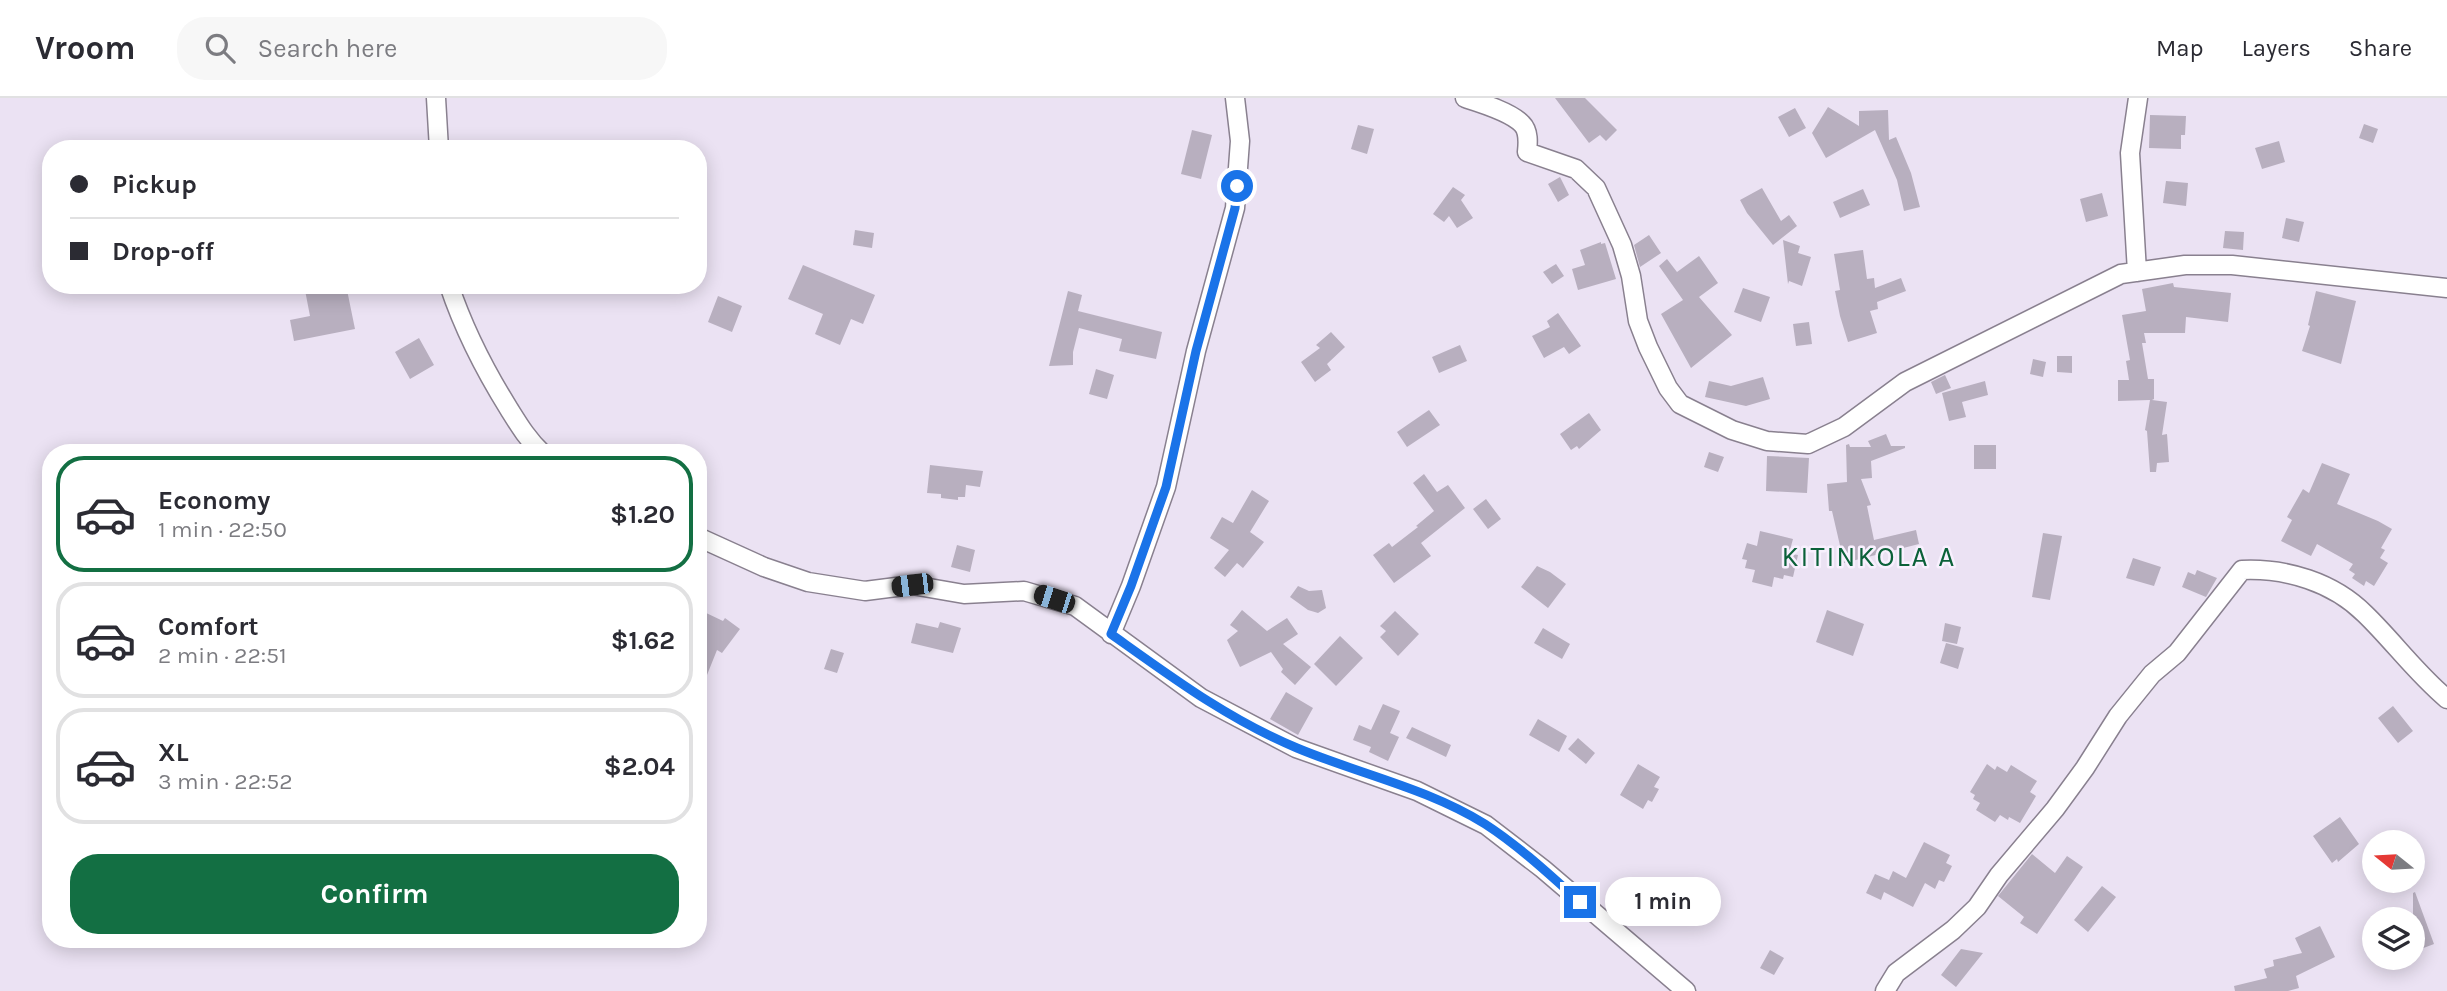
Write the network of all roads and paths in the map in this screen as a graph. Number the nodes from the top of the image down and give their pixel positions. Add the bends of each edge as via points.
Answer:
1 (436, 98) edge
2 (1235, 98) edge
3 (1465, 98) edge
4 (2138, 98) edge
5 (438, 140) edge
6 (2137, 272) junction
7 (2447, 288) edge
8 (452, 294) edge
9 (532, 444) edge
10 (707, 541) edge
11 (1111, 634) junction
12 (2447, 699) edge
13 (1686, 991) edge
14 (1885, 991) edge

1 - 5 street
2 - 11 street via 1240,141 1235,208 1196,351 1166,487
3 - 6 street via 1523,125 1527,152 1576,169 1596,188 1622,245 1648,347 1680,404 1720,425 1767,441 1808,444 1844,427 1905,382 2121,274
4 - 6 street via 2130,153
6 - 7 street via 2232,265
8 - 9 street via 481,362
10 - 11 street via 808,582 866,591 912,585 964,594 1033,593 1075,606
11 - 13 street via 1201,698 1296,748 1417,791 1486,825
12 - 14 street via 2346,598 2289,573 2242,570 2177,653 2152,674 2118,716 2078,778 1977,907 1896,973

